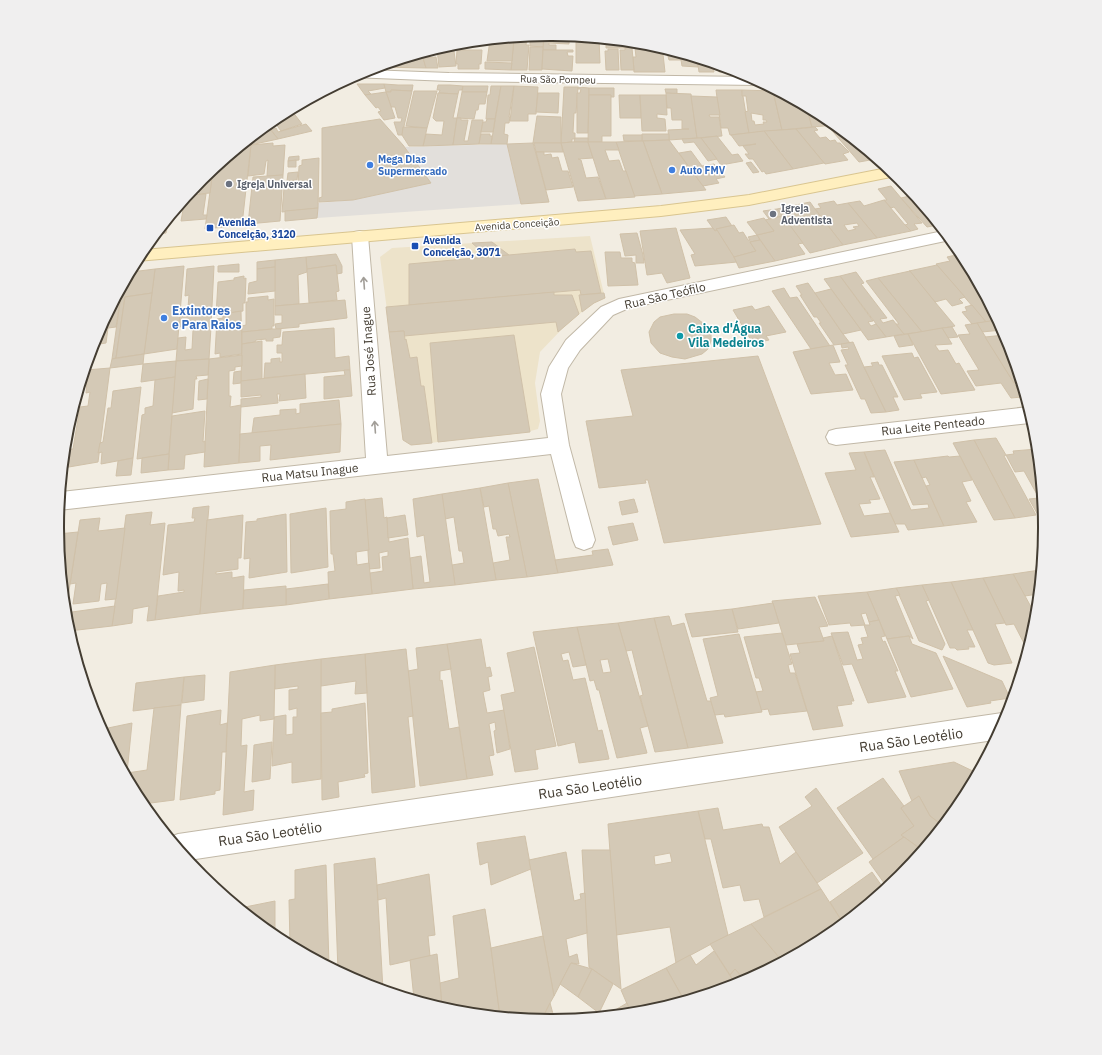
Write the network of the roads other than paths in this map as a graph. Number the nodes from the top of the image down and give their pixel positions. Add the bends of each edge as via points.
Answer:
1 (374, 75) edge
2 (745, 82) edge
3 (885, 173) edge
4 (360, 236) junction
5 (941, 236) edge
6 (147, 255) edge
7 (1024, 416) edge
8 (836, 437) dead end
9 (559, 445) junction
10 (377, 466) junction
11 (66, 500) edge
12 (584, 540) dead end
13 (994, 727) edge
14 (184, 847) edge

1 - 2 street, Rua São Pompeu
3 - 4 main road, Avenida Conceição via 749,200 661,211
4 - 6 main road, Avenida Conceição
10 -> 4 street, Rua José Inague
5 - 9 street, Rua São Teófilo via 625,303 607,311 573,345 559,367 551,394
7 - 8 street, Rua Leite Penteado
9 - 10 street, Rua Matsu Inague
9 - 12 street, Rua São Teófilo
10 - 11 street, Rua Matsu Inague
13 - 14 street, Rua São Leotélio

